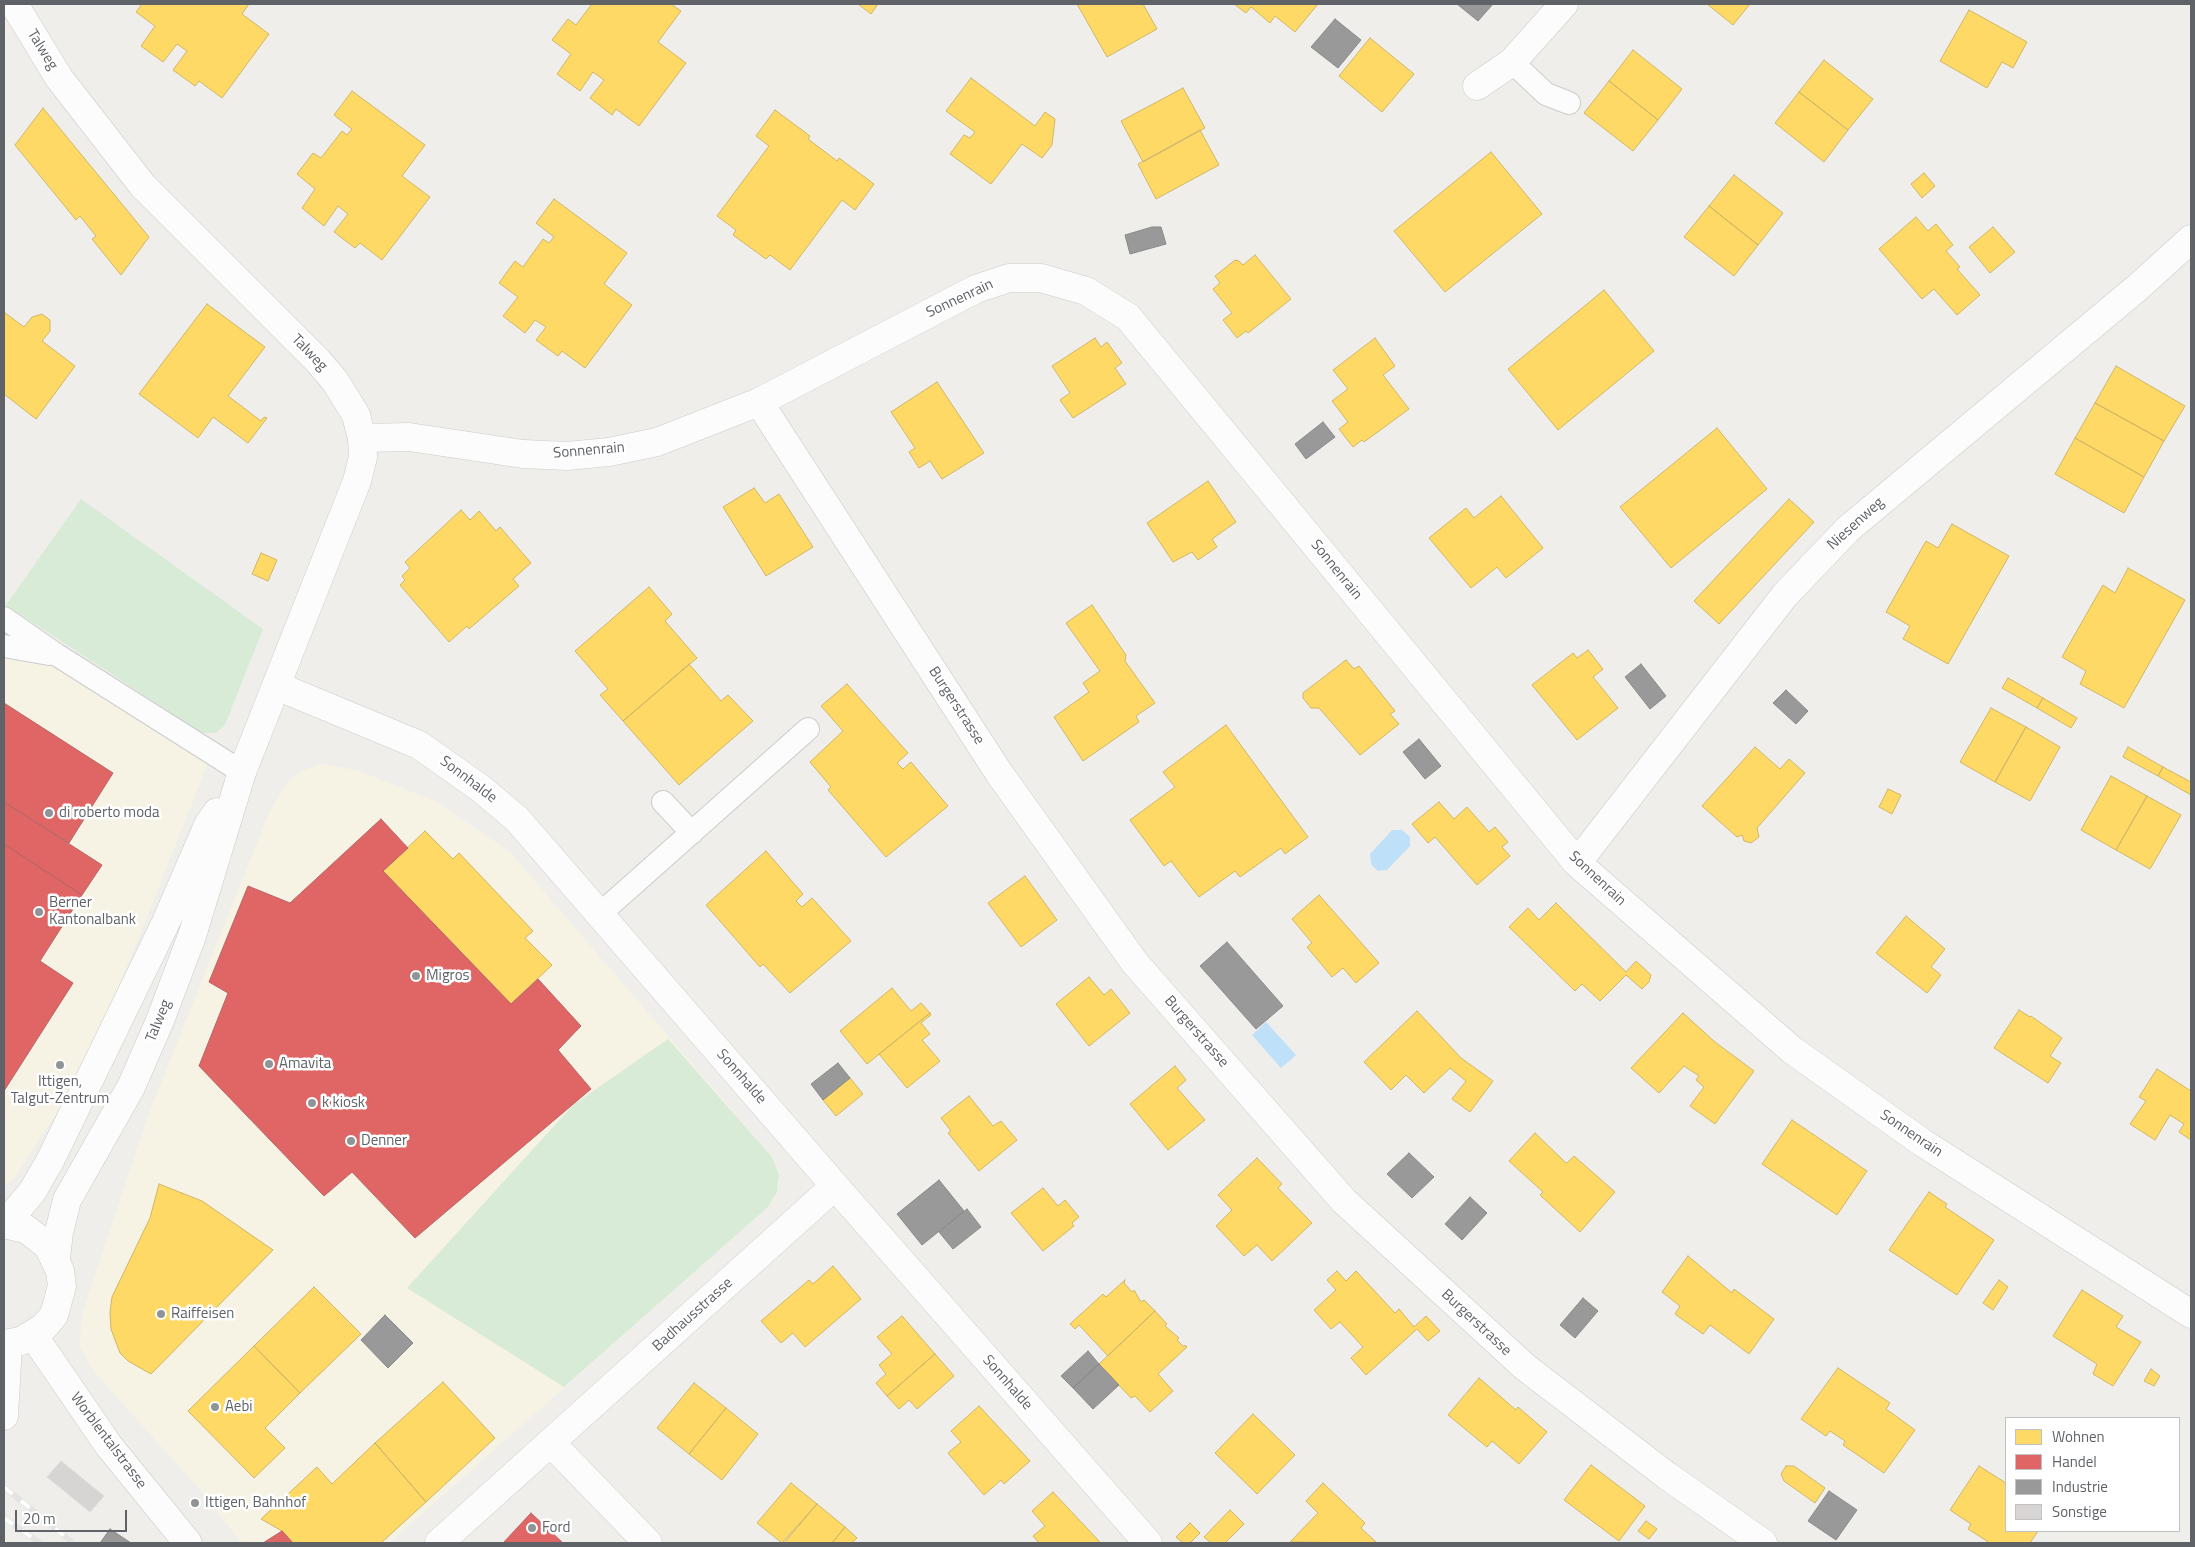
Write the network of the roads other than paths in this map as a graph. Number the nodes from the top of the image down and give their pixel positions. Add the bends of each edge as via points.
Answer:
1 (14, 4) edge
2 (1564, 4) edge
3 (1512, 62) junction
4 (1477, 86) dead end
5 (1565, 108) dead end
6 (2191, 239) edge
7 (759, 402) junction
8 (362, 438) junction
9 (4, 618) edge
10 (4, 646) edge
11 (58, 655) junction
12 (278, 686) junction
13 (808, 729) dead end
14 (242, 772) junction
15 (664, 802) dead end
16 (692, 833) junction
17 (1577, 864) junction
18 (600, 913) junction
19 (835, 1186) junction
20 (5, 1224) edge
21 (56, 1258) junction
22 (2191, 1314) edge
23 (15, 1341) edge
24 (4, 1416) edge
25 (551, 1443) junction
26 (188, 1543) edge
27 (439, 1543) edge
28 (648, 1543) edge
29 (1148, 1543) edge
30 (1763, 1543) edge

1 - 8 street, Talweg via 59,78 143,186 335,380 356,415
2 - 3 street
3 - 4 street
3 - 5 lane
6 - 17 street, Niesenweg via 2137,288 1848,529 1785,595
7 - 8 street, Sonnenrain via 657,442 609,452 567,456 523,454 409,437
7 - 17 street, Sonnenrain via 976,290 1009,278 1062,282 1109,303 1128,317
7 - 30 street, Burgerstrasse via 999,773 1136,962 1344,1201 1525,1367 1666,1475
8 - 12 street, Talweg via 364,457 357,481
9 - 11 lane
10 - 11 lane
11 - 14 lane
12 - 14 street, Talweg
12 - 18 street, Sonnhalde via 389,731 446,763 517,819
13 - 16 lane
14 - 20 street, Talweg via 208,825 166,922 50,1161 32,1192
14 - 21 street, Talweg via 179,971 131,1087 67,1200
15 - 16 lane
16 - 18 lane
17 - 22 street, Sonnenrain via 1792,1050 1924,1143
18 - 19 street, Sonnhalde
19 - 25 street, Badhausstrasse
19 - 29 street, Sonnhalde
20 - 21 street via 26,1228 38,1236
21 - 23 street via 62,1286 54,1314 44,1326
23 - 24 street
23 - 26 street, Worblentalstrasse via 109,1446
25 - 27 street, Badhausstrasse
25 - 28 street

